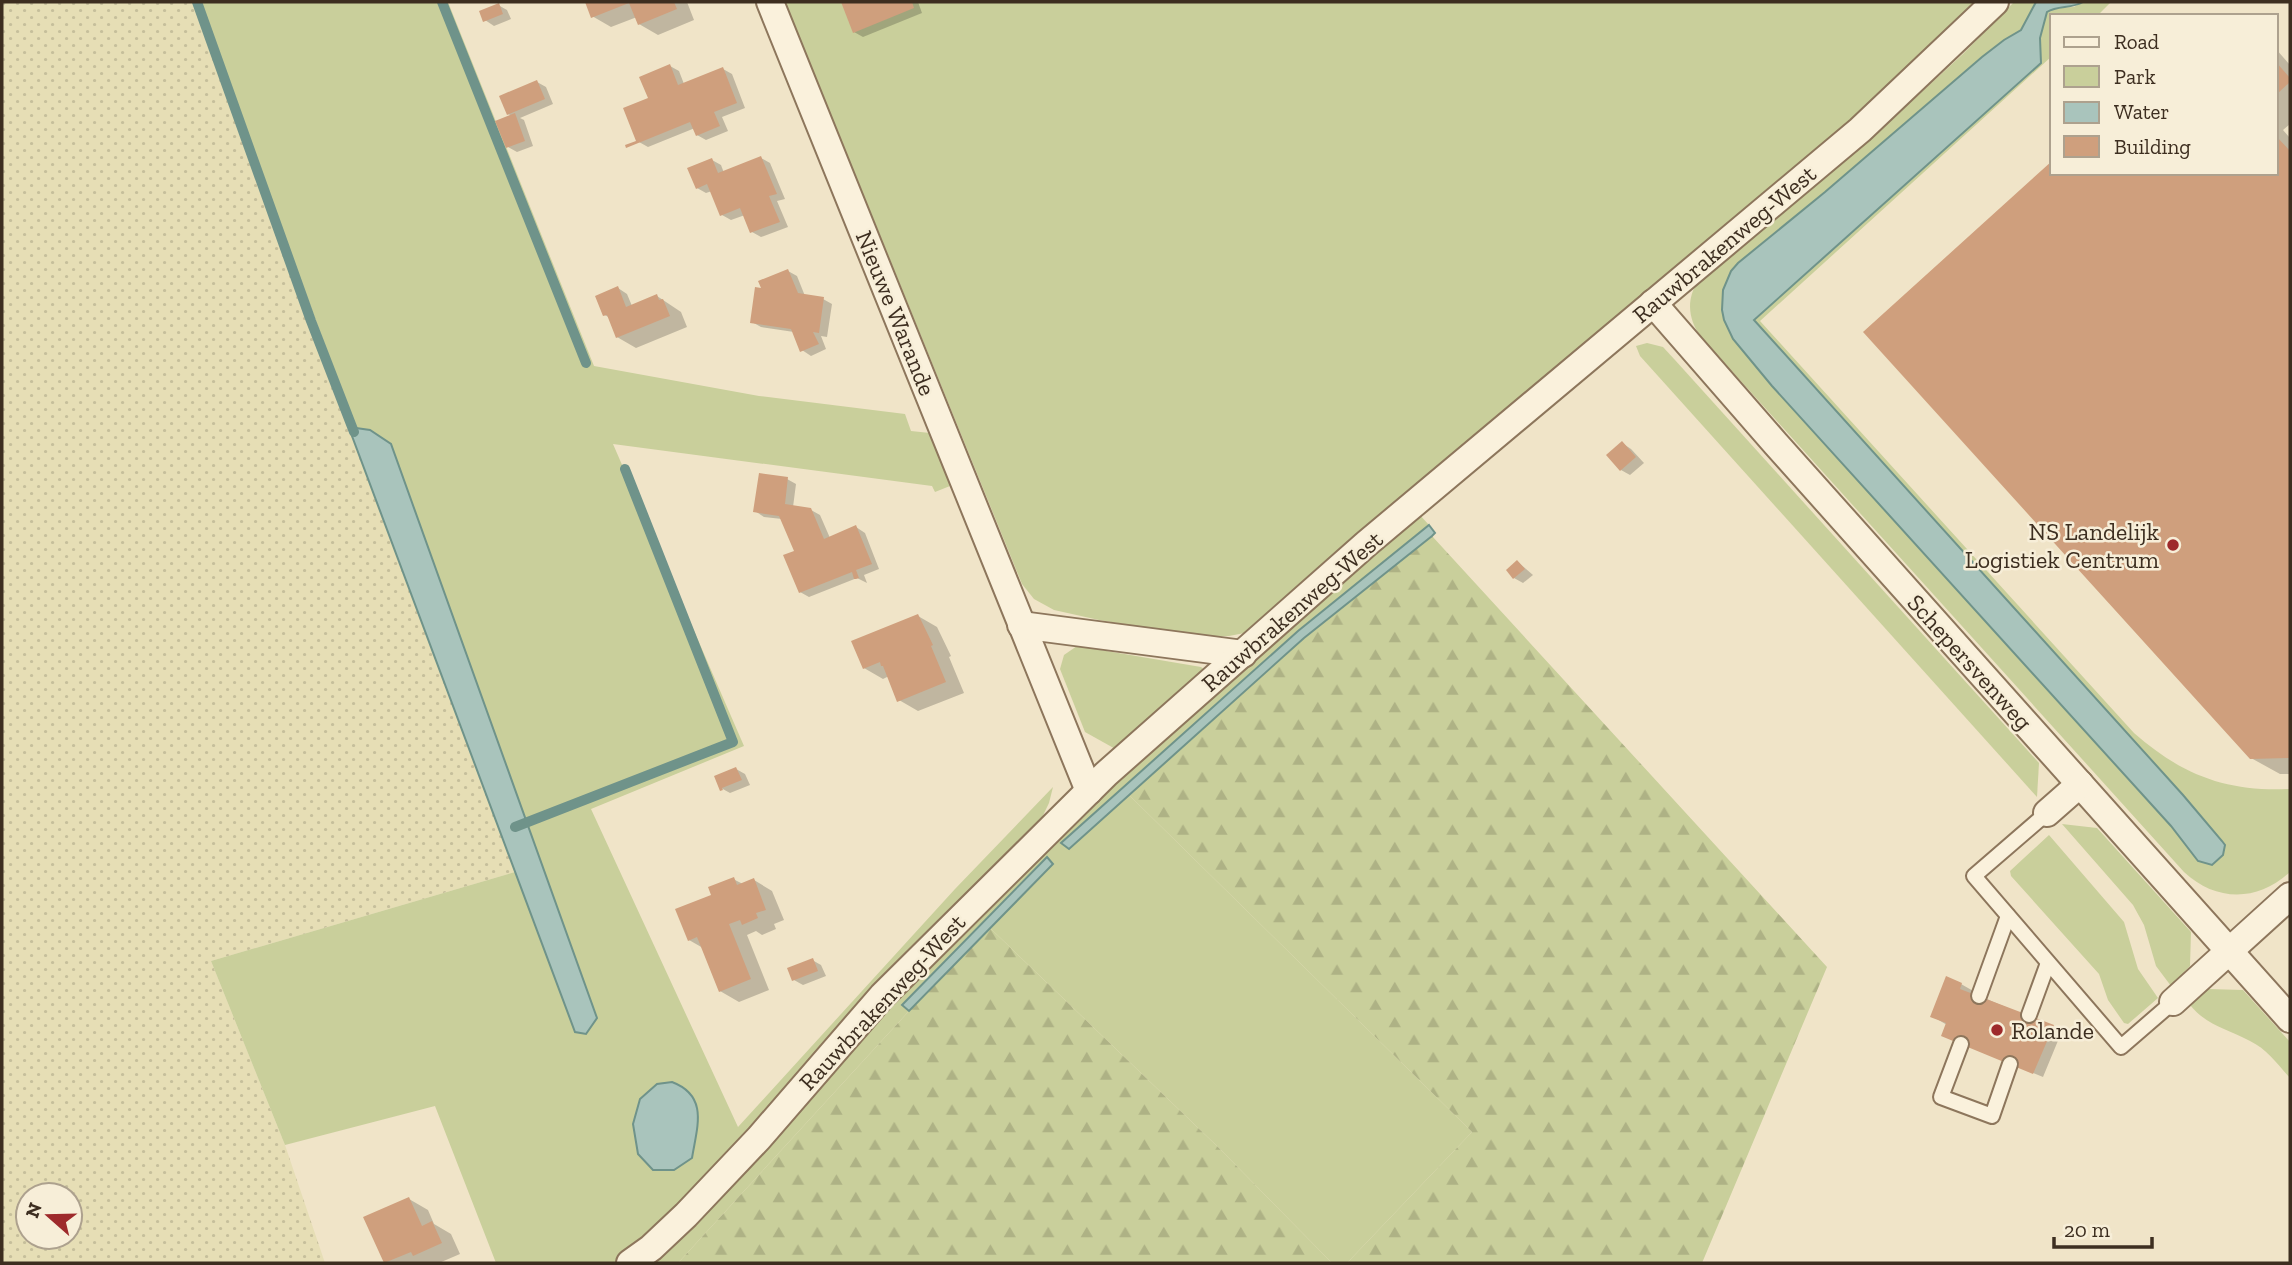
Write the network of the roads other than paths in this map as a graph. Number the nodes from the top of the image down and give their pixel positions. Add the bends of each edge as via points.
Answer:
1 (770, 2) edge
2 (1995, 2) edge
3 (1653, 303) junction
4 (1021, 625) junction
5 (1243, 654) junction
6 (2080, 784) junction
7 (1088, 791) junction
8 (2047, 813) joint
9 (2290, 896) edge
10 (2008, 916) junction
11 (2229, 951) junction
12 (2048, 963) junction
13 (1979, 996) dead end
14 (2173, 1002) joint
15 (2029, 1015) dead end
16 (2290, 1019) edge
17 (1961, 1044) dead end
18 (2010, 1064) dead end
19 (630, 1263) edge

1 - 4 street, Nieuwe Warande
2 - 3 street, Rauwbrakenweg-West via 1860,130
3 - 5 street, Rauwbrakenweg-West via 1366,544
3 - 6 street, Schepersvenweg
4 - 5 street
4 - 7 street, Nieuwe Warande
5 - 7 street, Rauwbrakenweg-West
6 - 8 street
6 - 11 street, Schepersvenweg
7 - 19 street, Rauwbrakenweg-West via 882,996 686,1215
8 - 10 lane via 1974,876
9 - 11 street
10 - 12 lane
10 - 13 lane
11 - 14 street
11 - 16 street, Schepersvenweg
12 - 14 lane via 2121,1047
12 - 15 lane
17 - 18 lane via 1941,1097 1992,1116

